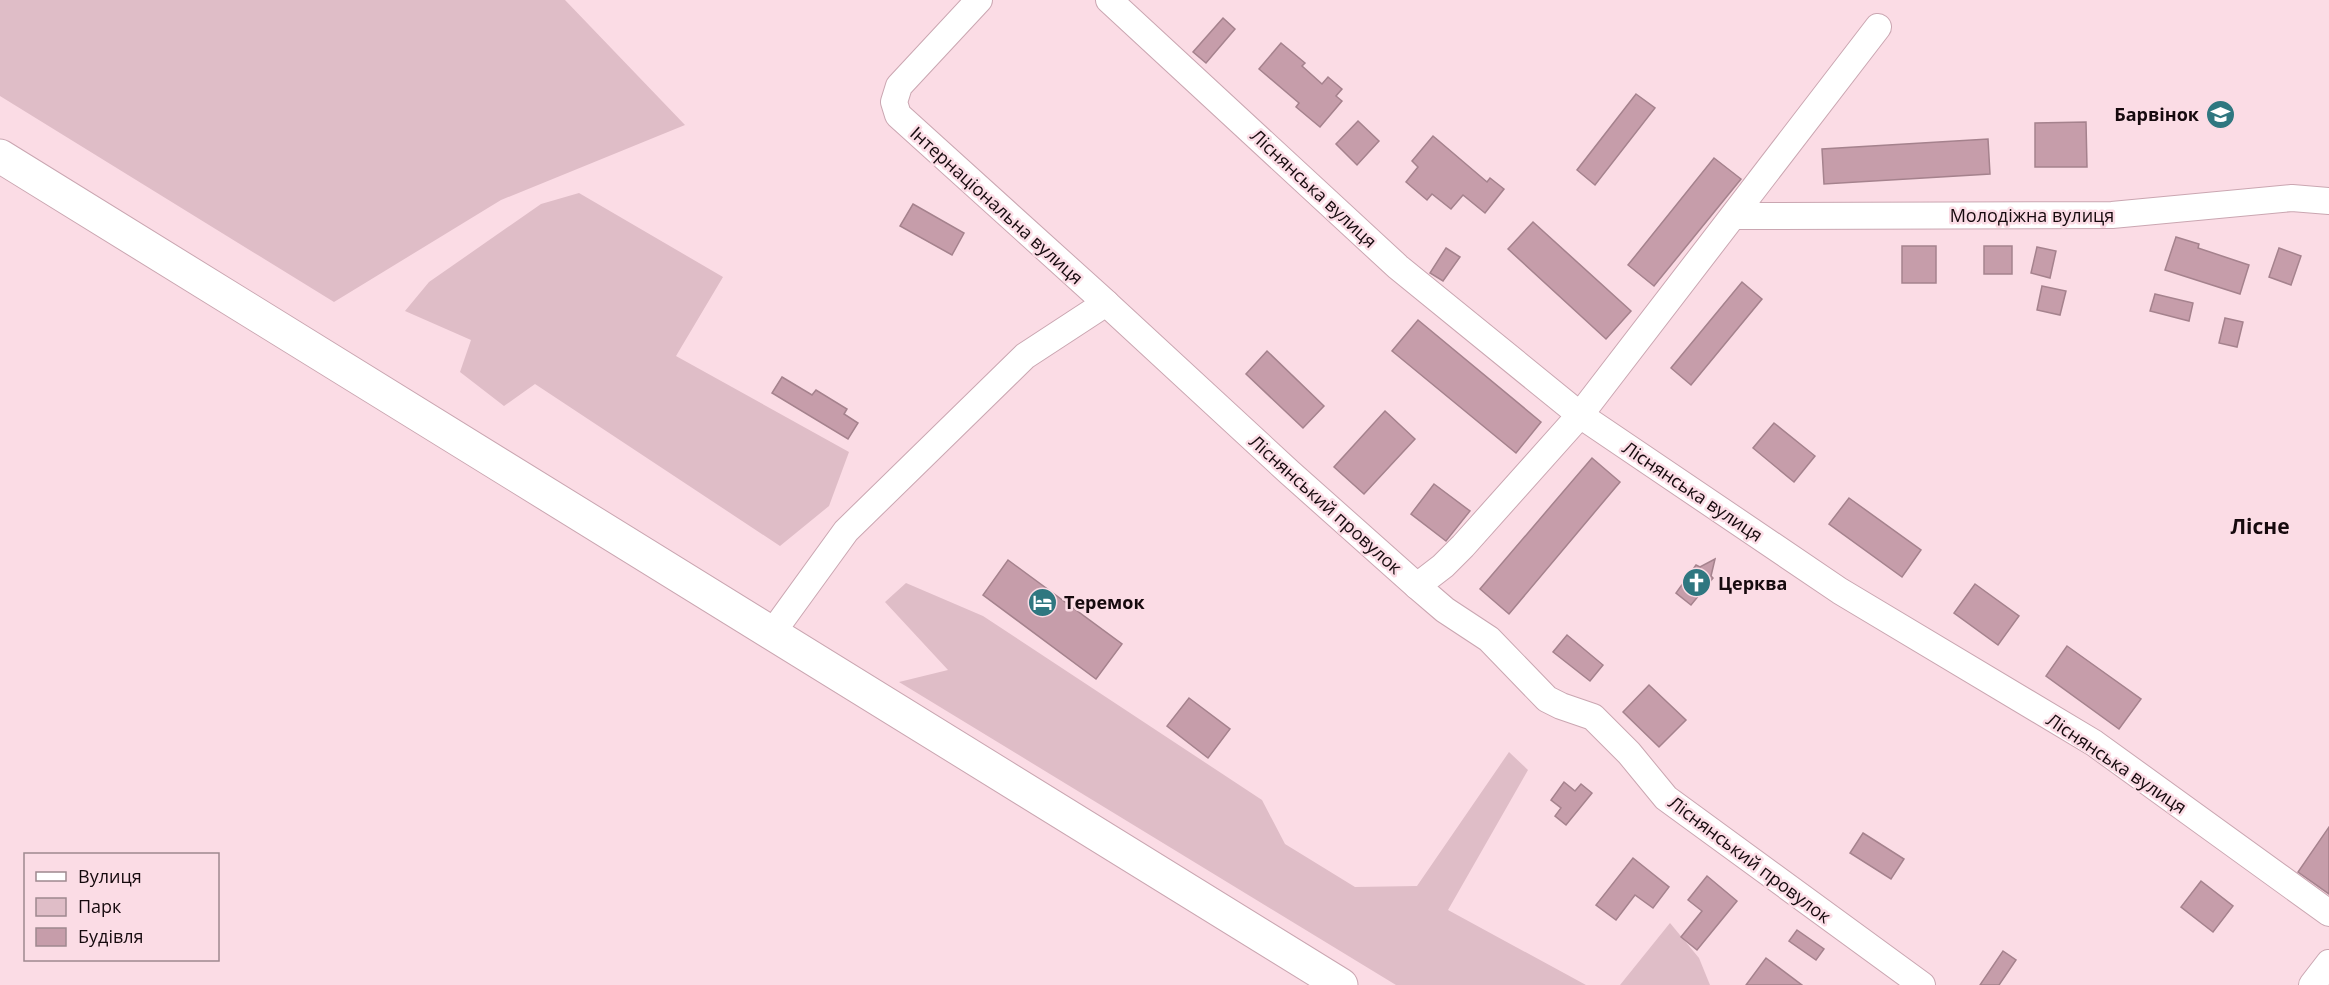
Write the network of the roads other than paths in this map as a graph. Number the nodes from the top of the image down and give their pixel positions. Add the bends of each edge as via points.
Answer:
1 (979, 0) edge
2 (1109, 0) edge
3 (1878, 27) dead end
4 (0, 156) edge
5 (2329, 201) edge
6 (1734, 216) junction
7 (1106, 303) junction
8 (1580, 415) junction
9 (1417, 586) junction
10 (772, 633) junction
11 (2329, 913) edge
12 (2329, 963) edge
13 (1341, 985) edge
14 (1922, 985) edge
15 (2312, 985) edge

1 - 7 street, Інтернаціональна вулиця via 899,86 894,102 898,115
2 - 8 street, Ліснянська вулиця via 1398,267
3 - 6 street
4 - 10 highway
5 - 6 street, Молодіжна вулиця via 2292,198 2112,215
6 - 8 street
7 - 9 street, Ліснянський провулок
7 - 10 street via 1025,356 846,531
8 - 9 street via 1463,546
8 - 11 street, Ліснянська вулиця via 1840,591 2094,742
9 - 14 street, Ліснянський провулок via 1489,639 1547,699 1593,717 1666,798 1691,819
10 - 13 highway
12 - 15 street

